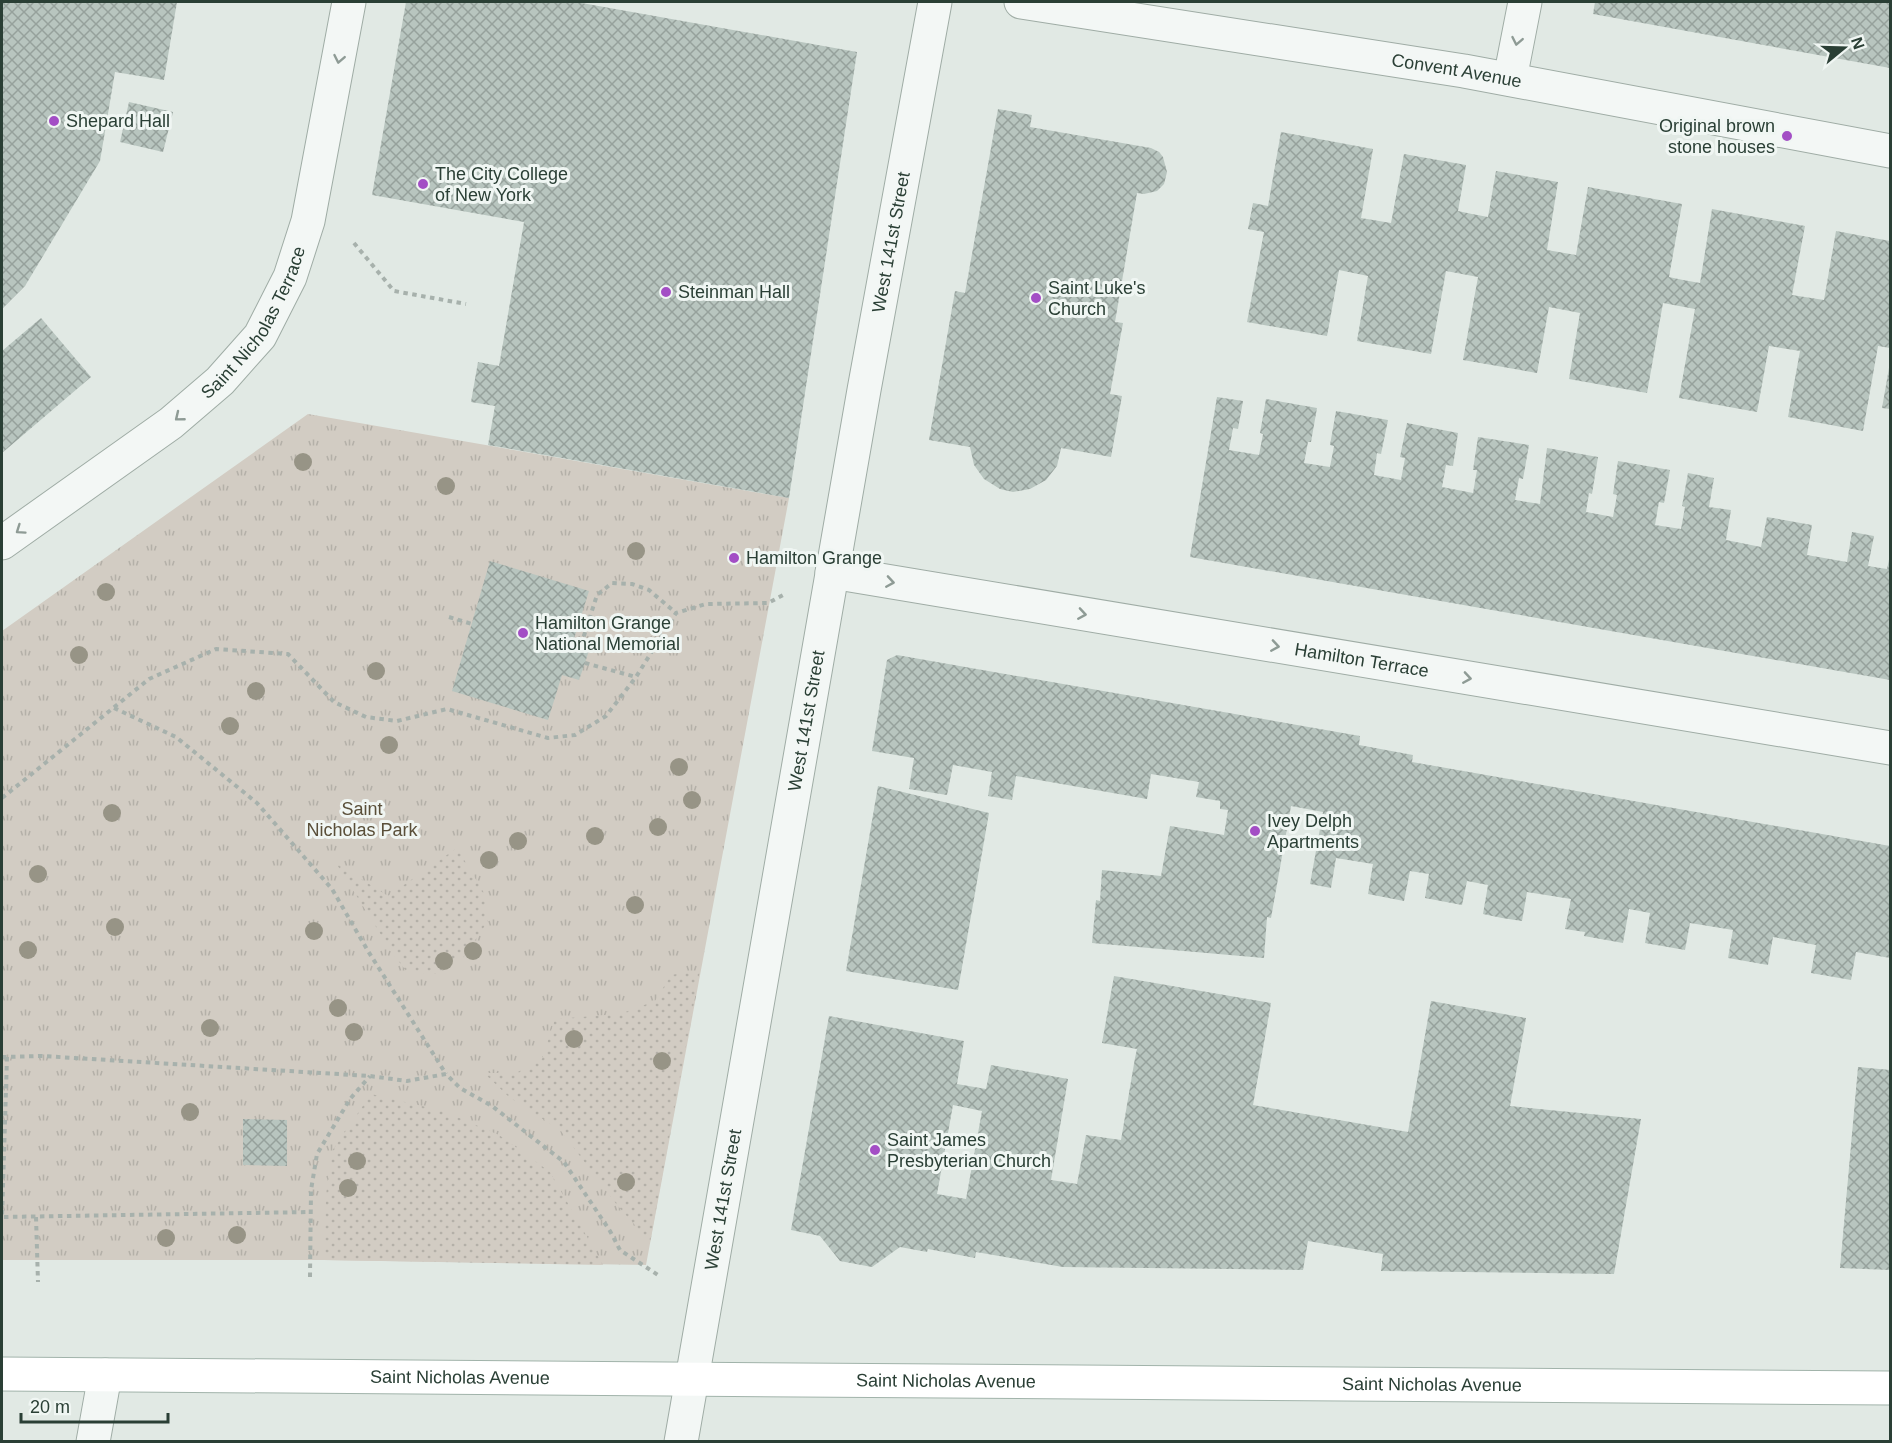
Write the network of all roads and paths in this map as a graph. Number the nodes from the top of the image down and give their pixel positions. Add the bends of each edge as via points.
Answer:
1 (349, 2) edge
2 (935, 2) edge
3 (1021, 2) edge
4 (1525, 2) edge
5 (1510, 80) junction
6 (1890, 150) edge
7 (354, 243) dead end
8 (466, 304) dead end
9 (2, 543) edge
10 (832, 572) junction
11 (676, 613) junction
12 (448, 617) dead end
13 (472, 624) dead end
14 (581, 645) dead end
15 (585, 663) dead end
16 (636, 677) junction
17 (114, 708) junction
18 (1890, 748) edge
19 (2, 798) edge
20 (4, 1057) edge
21 (446, 1074) junction
22 (369, 1076) junction
23 (310, 1212) junction
24 (36, 1217) junction
25 (309, 1277) dead end
26 (660, 1277) dead end
27 (38, 1282) dead end
28 (2, 1374) edge
29 (105, 1375) junction
30 (692, 1379) junction
31 (1890, 1388) edge
32 (93, 1442) edge
33 (681, 1442) edge

1 -> 9 street, Saint Nicholas Terrace via 308,221 290,278 260,336 220,381 171,423
2 - 10 street, West 141st Street
3 - 5 street, Convent Avenue
4 -> 5 street
5 - 6 street, Convent Avenue
7 - 8 path via 394,291
10 - 11 path via 768,603 706,604
10 -> 18 street, Hamilton Terrace
10 - 30 street, West 141st Street
11 - 14 path via 649,590 612,583 597,595
11 - 16 path
12 - 13 path
15 - 16 path
16 - 17 path via 606,716 574,735 548,738 447,709 398,721 366,717 334,702 288,654 216,649 149,679
17 - 19 path
17 - 21 path via 176,737 257,803 332,889
20 - 22 path
20 - 24 path via 2,1217
21 - 22 path via 407,1081
21 - 26 path via 564,1162 620,1250
22 - 23 path via 350,1099 317,1154
23 - 24 path
23 - 25 path
24 - 27 path
28 - 29 main road, Saint Nicholas Avenue
29 - 30 main road, Saint Nicholas Avenue
29 - 32 street
30 - 31 main road, Saint Nicholas Avenue
30 - 33 street, West 141st Street

